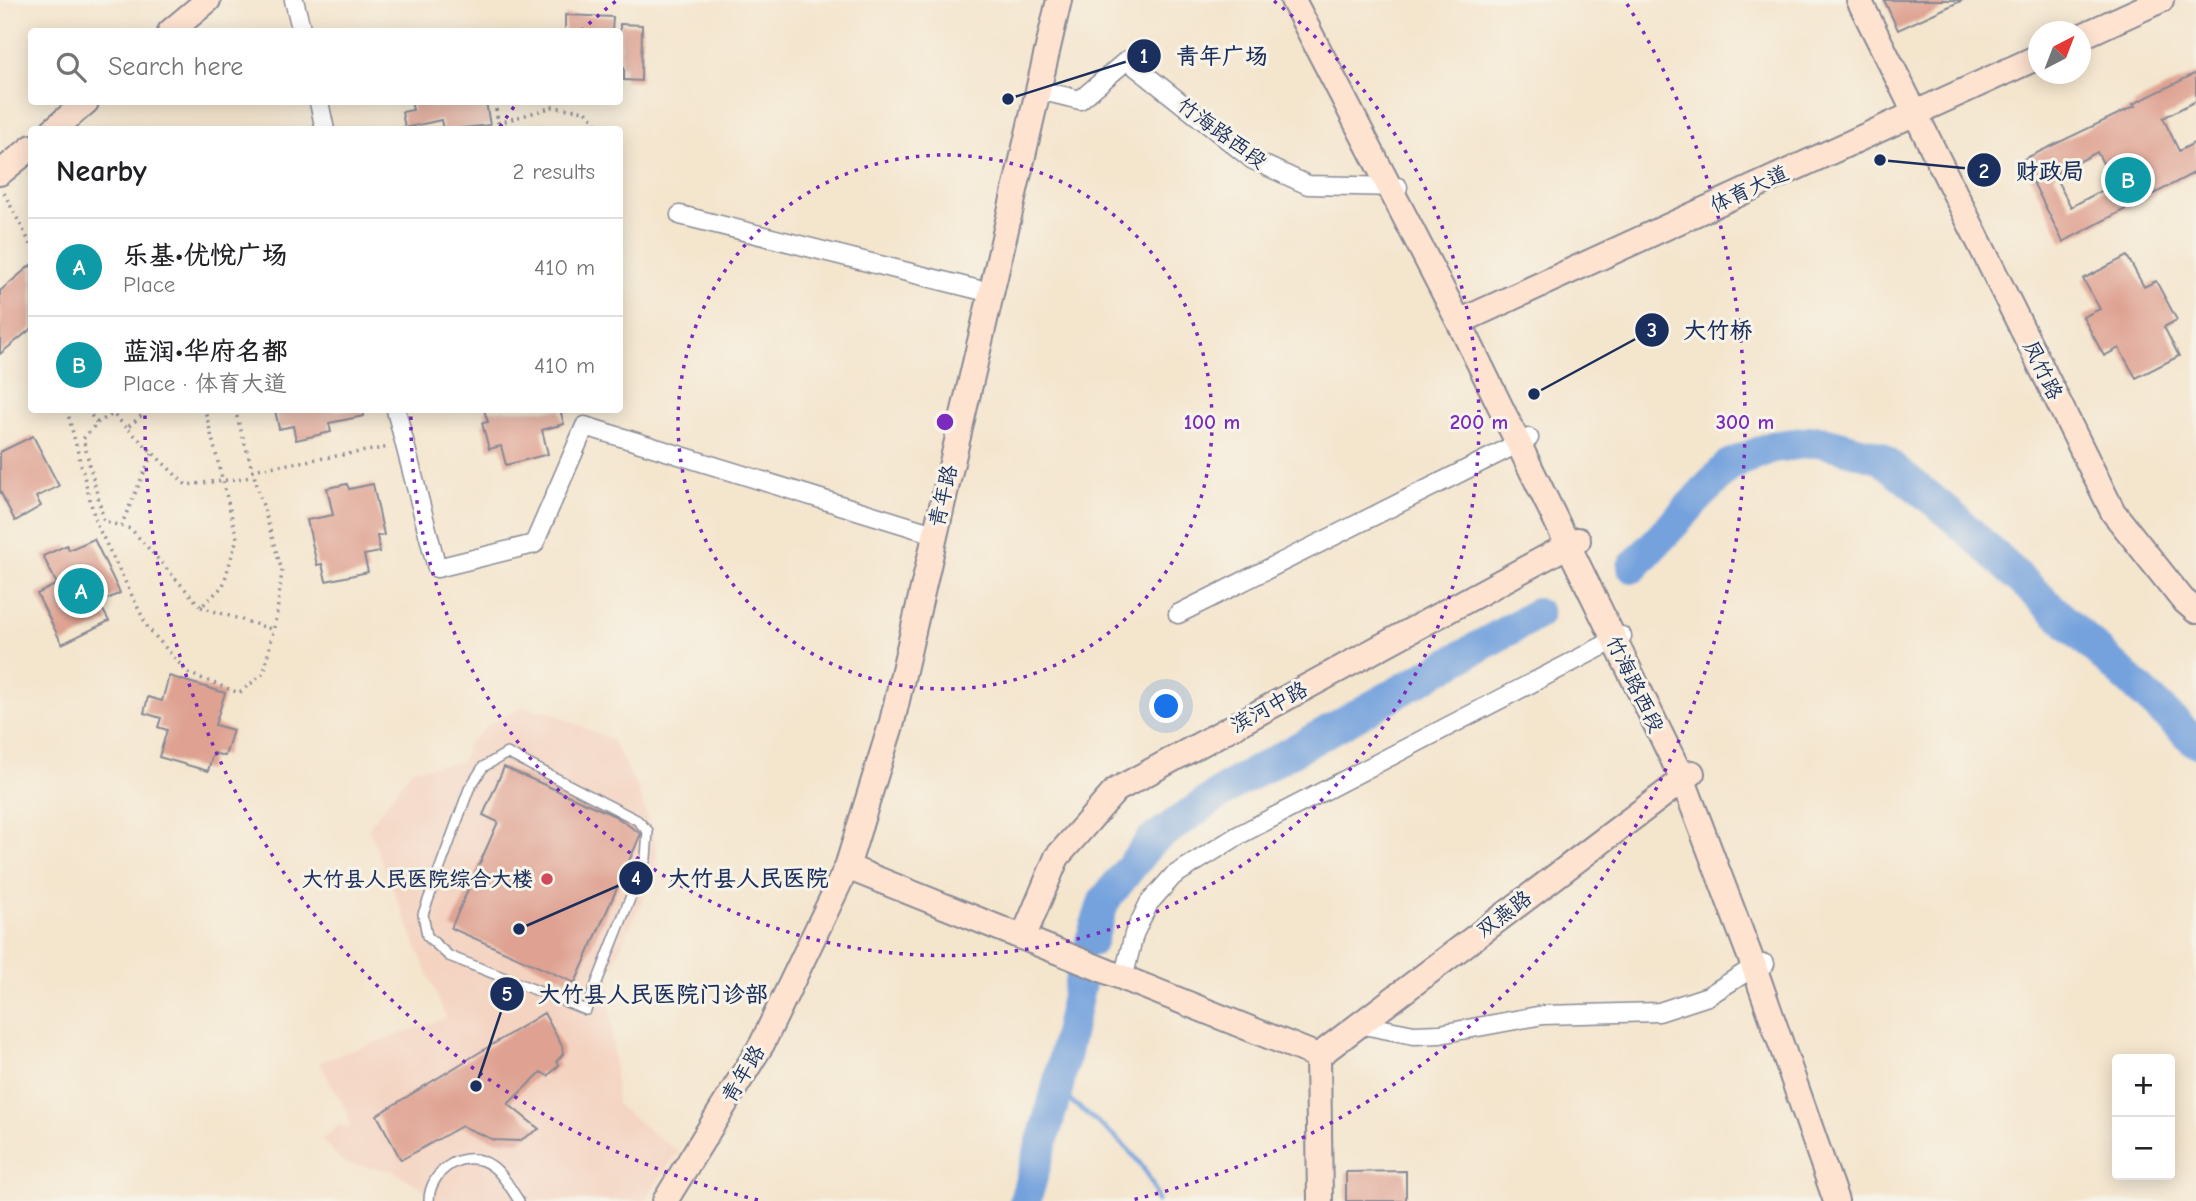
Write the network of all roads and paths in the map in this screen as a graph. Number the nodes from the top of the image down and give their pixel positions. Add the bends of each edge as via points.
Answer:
1 (208, 0) edge
2 (294, 0) edge
3 (1059, 0) edge
4 (1293, 0) edge
5 (1305, 0) edge
6 (1859, 0) edge
7 (2161, 0) edge
8 (175, 28) edge
9 (301, 28) edge
10 (2091, 32) edge
11 (2028, 62) edge
12 (1038, 90) junction
13 (82, 105) edge
14 (320, 105) edge
15 (495, 105) edge
16 (1915, 112) junction
17 (498, 123) junction
18 (58, 126) edge
19 (325, 126) edge
20 (498, 126) edge
21 (599, 126) edge
22 (28, 150) edge
23 (0, 173) edge
24 (0, 185) edge
25 (1395, 186) junction
26 (680, 215) dead end
27 (28, 239) edge
28 (991, 293) junction
29 (1463, 319) junction
30 (68, 413) edge
31 (89, 413) edge
32 (141, 413) edge
33 (206, 413) edge
34 (236, 413) edge
35 (397, 413) edge
36 (97, 423) junction
37 (127, 428) junction
38 (83, 439) junction
39 (1524, 441) junction
40 (77, 442) junction
41 (405, 445) junction
42 (152, 454) junction
43 (252, 470) junction
44 (253, 477) junction
45 (221, 483) junction
46 (104, 521) junction
47 (96, 523) junction
48 (121, 526) junction
49 (934, 534) junction
50 (1573, 543) junction
51 (201, 607) junction
52 (2196, 611) edge
53 (1178, 614) dead end
54 (274, 629) junction
55 (1618, 638) junction
56 (1687, 776) junction
57 (847, 867) junction
58 (1023, 938) junction
59 (1760, 966) junction
60 (1122, 979) junction
61 (586, 1010) joint
62 (1358, 1024) junction
63 (1318, 1056) junction
64 (429, 1201) edge
65 (519, 1201) edge
66 (665, 1201) edge
67 (1321, 1201) edge
68 (1836, 1201) edge
69 (1847, 1201) edge

1 - 8 street
2 - 9 street
3 - 12 street, 青年路
4 - 25 street, 竹海路西段
5 - 25 street, 竹海路西段
6 - 16 street, 凤竹路
7 - 10 street
11 - 16 street, 体育大道
12 - 25 street, 竹海路西段 via 1080,100 1126,60 1253,160 1308,185
12 - 28 street, 青年路
13 - 18 street
14 - 19 street
15 - 17 path
16 - 29 street, 体育大道
16 - 52 street, 凤竹路 via 2113,512
17 - 20 path
17 - 21 path via 553,107 586,111
22 - 23 street
24 - 27 path
25 - 29 street, 竹海路西段
26 - 28 street
28 - 49 street, 青年路
29 - 39 street, 竹海路西段
30 - 40 path
31 - 36 path
32 - 37 path
33 - 45 path
34 - 43 path
35 - 41 street
36 - 37 path via 113,414
36 - 38 path
37 - 42 path
38 - 40 path
38 - 46 path
39 - 50 street, 竹海路西段
39 - 53 street
40 - 47 path
41 - 43 path
41 - 49 street via 437,568 534,544 585,426
42 - 45 path via 186,485
42 - 48 path
43 - 44 path
44 - 45 path
44 - 54 path via 282,571
45 - 51 path via 237,538 223,586
46 - 47 path
46 - 48 path
47 - 54 path via 148,628 188,673 239,693 264,673
48 - 51 path via 131,529
49 - 57 street, 青年路 via 892,722
50 - 55 street, 竹海路西段
50 - 58 street, 滨河中路 via 1116,790 1057,857
51 - 54 path
55 - 56 street, 竹海路西段
55 - 60 street via 1239,835 1173,876 1149,902 1134,934
56 - 59 street, 竹海路西段
56 - 62 street, 双燕路
57 - 58 street
57 - 66 street, 青年路 via 762,1044
58 - 60 street
59 - 62 street via 1708,996 1659,1012 1543,1015 1440,1034 1414,1035
59 - 68 street, 竹海路西段
59 - 69 street, 竹海路西段
60 - 63 street
61 - 61 lane via 646,858 648,831 637,820 507,753 483,767 469,789 423,914 427,936 449,956
62 - 63 street, 双燕路
63 - 67 street
64 - 65 lane via 429,1189 441,1169 472,1159 490,1164

